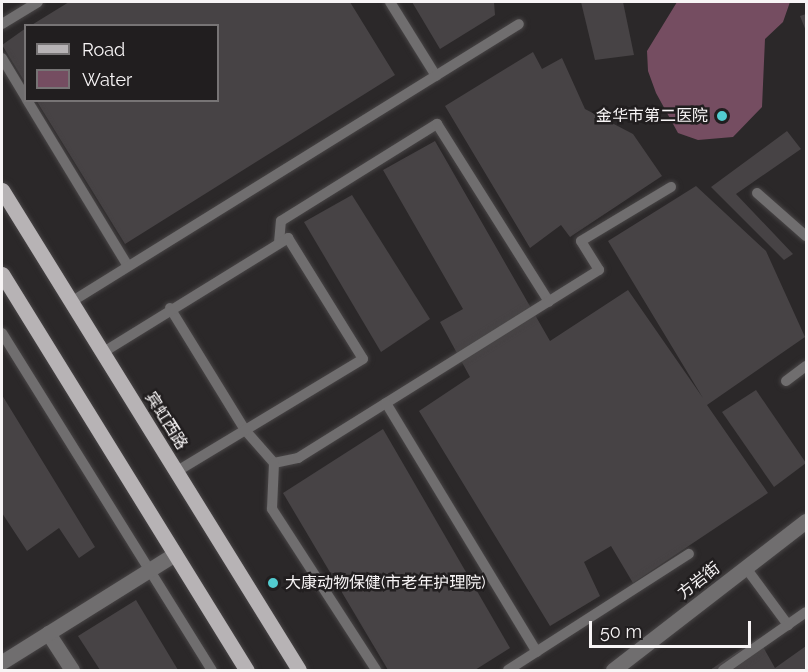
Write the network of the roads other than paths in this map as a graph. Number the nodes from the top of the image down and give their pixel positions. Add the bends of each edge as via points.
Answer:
1 (38, 2) edge
2 (390, 2) edge
3 (2, 24) edge
4 (519, 24) dead end
5 (2, 58) edge
6 (436, 76) junction
7 (24, 96) edge
8 (28, 102) edge
9 (671, 187) dead end
10 (2, 190) edge
11 (757, 193) dead end
12 (807, 236) edge
13 (279, 243) junction
14 (128, 266) junction
15 (2, 274) edge
16 (71, 302) junction
17 (549, 302) junction
18 (170, 308) junction
19 (2, 333) edge
20 (102, 353) junction
21 (807, 366) edge
22 (786, 381) dead end
23 (386, 403) junction
24 (245, 430) junction
25 (274, 463) junction
26 (176, 472) junction
27 (807, 521) edge
28 (175, 554) junction
29 (689, 554) dead end
30 (746, 568) junction
31 (149, 570) junction
32 (807, 612) edge
33 (788, 625) junction
34 (48, 633) junction
35 (537, 652) junction
36 (2, 662) edge
37 (72, 670) edge
38 (212, 670) edge
39 (247, 670) edge
40 (299, 670) edge
41 (376, 670) edge
42 (508, 670) edge
43 (613, 670) edge
44 (723, 670) edge

1 - 3 lane
2 - 6 lane
4 - 6 lane
5 - 7 lane
6 - 14 lane
8 - 14 lane
9 - 17 lane via 581,241 599,270
10 - 16 main road, 宾虹西路
11 - 12 lane
13 - 17 lane via 281,221 438,124
13 - 18 lane
13 - 24 lane via 288,238 363,359
14 - 16 lane
15 - 28 main road
16 - 20 main road, 宾虹西路
17 - 23 lane
18 - 20 lane
18 - 24 lane
19 - 31 lane
20 - 26 main road, 宾虹西路
21 - 22 lane
23 - 25 lane via 298,458
23 - 35 lane
24 - 25 lane
24 - 26 lane
25 - 41 lane via 272,509
26 - 40 main road, 宾虹西路
27 - 30 street, 方岩街
28 - 31 street
28 - 39 main road
29 - 35 lane
30 - 33 lane
30 - 43 street, 方岩街
31 - 34 street
31 - 38 lane
32 - 33 lane
33 - 44 lane
34 - 36 street
34 - 37 street
35 - 42 lane

